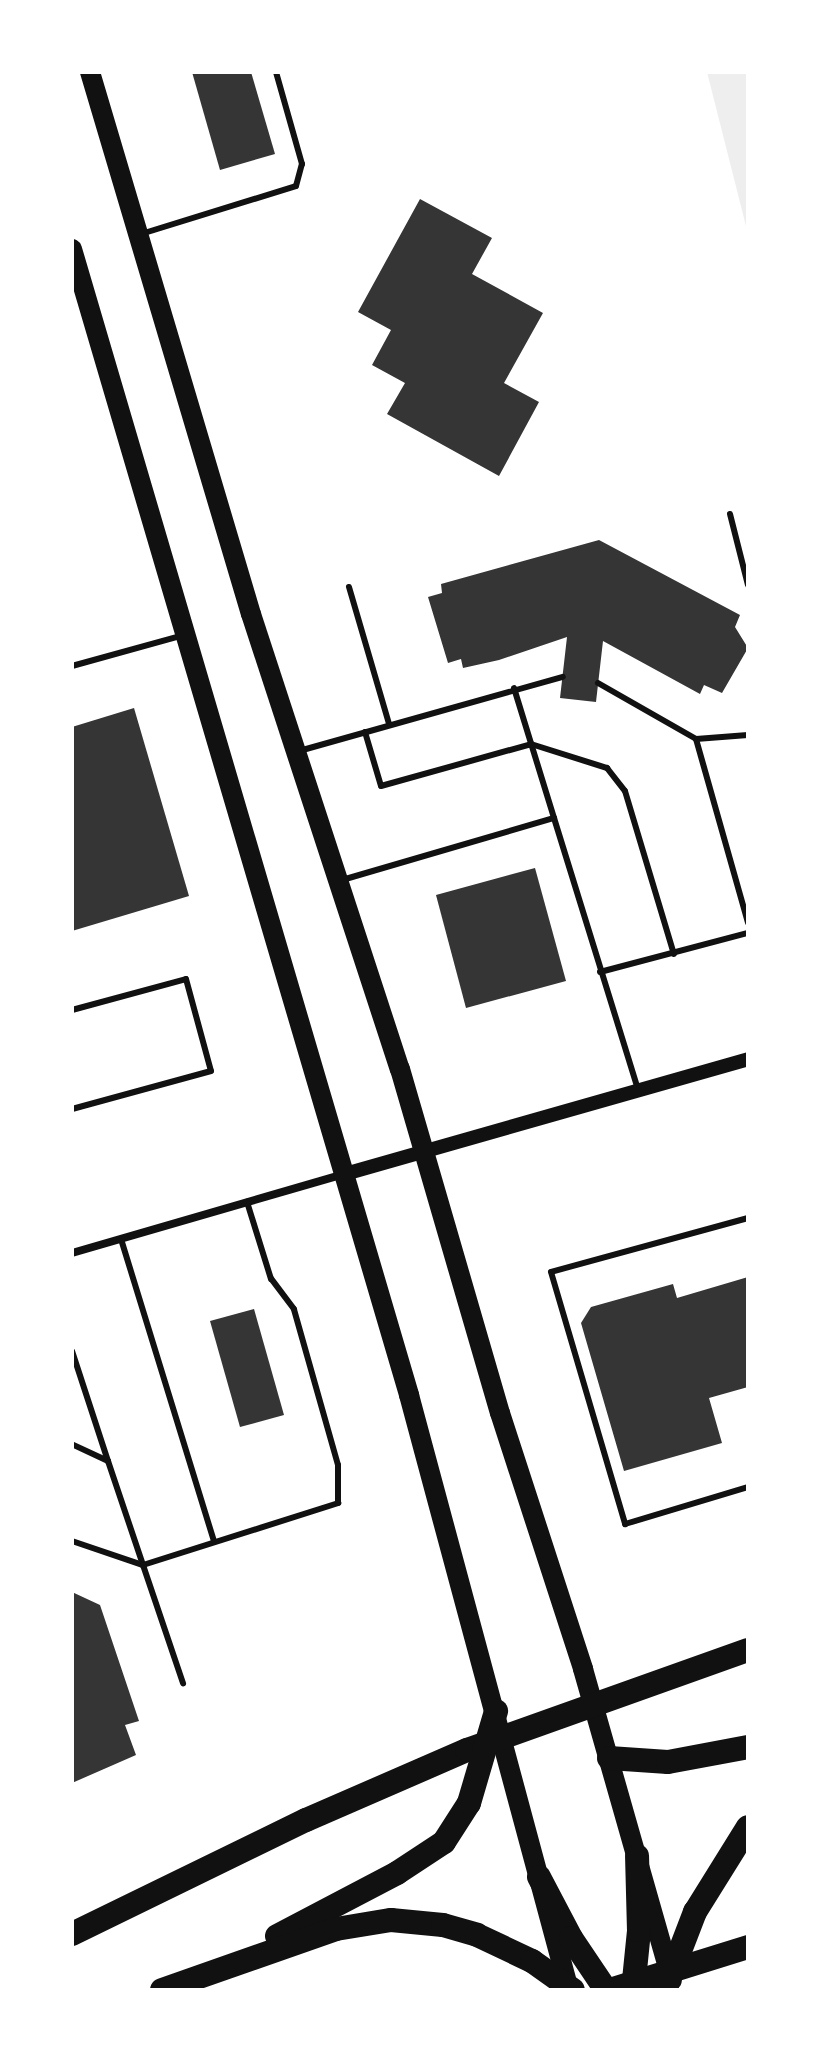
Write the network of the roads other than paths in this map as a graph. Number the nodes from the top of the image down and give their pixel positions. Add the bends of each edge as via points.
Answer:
1 (90, 72) edge
2 (276, 72) edge
3 (138, 235) junction
4 (72, 249) edge
5 (730, 514) dead end
6 (748, 585) edge
7 (349, 587) dead end
8 (185, 635) junction
9 (72, 666) edge
10 (563, 677) dead end
11 (598, 683) dead end
12 (514, 688) junction
13 (389, 724) junction
14 (365, 732) junction
15 (748, 735) edge
16 (696, 739) junction
17 (531, 744) junction
18 (296, 752) junction
19 (554, 818) junction
20 (338, 881) junction
21 (748, 923) edge
22 (748, 933) edge
23 (674, 954) junction
24 (600, 972) junction
25 (72, 1010) edge
26 (748, 1059) edge
27 (638, 1089) junction
28 (72, 1109) edge
29 (424, 1151) junction
30 (345, 1174) junction
31 (247, 1202) junction
32 (748, 1218) edge
33 (121, 1239) junction
34 (72, 1253) edge
35 (72, 1351) edge
36 (72, 1444) edge
37 (108, 1461) junction
38 (748, 1487) edge
39 (72, 1541) edge
40 (214, 1542) junction
41 (143, 1565) junction
42 (748, 1650) edge
43 (183, 1683) dead end
44 (496, 1711) junction
45 (748, 1747) edge
46 (609, 1758) junction
47 (748, 1827) edge
48 (637, 1856) junction
49 (539, 1877) junction
50 (72, 1934) edge
51 (748, 1947) edge
52 (211, 1970) junction
53 (670, 1984) edge
54 (570, 1988) edge
55 (162, 1990) edge
56 (608, 1990) edge
57 (633, 1990) edge

1 - 3 main road
2 - 3 lane via 302,164 296,186
3 - 18 main road
4 - 8 main road
5 - 6 lane
7 - 13 lane
8 - 9 lane
8 - 30 main road
10 - 12 lane
11 - 16 lane
12 - 13 lane
12 - 17 lane
13 - 14 lane
14 - 17 lane via 381,786
14 - 18 lane
15 - 16 lane
16 - 21 lane
17 - 19 lane
17 - 23 lane via 607,768 625,791
18 - 20 main road
19 - 20 lane
19 - 24 lane
20 - 29 main road
22 - 23 lane
23 - 24 lane
24 - 27 lane
25 - 28 lane via 186,979 211,1071
26 - 27 street
27 - 29 street
29 - 30 street
29 - 46 main road
30 - 31 street
30 - 44 main road
31 - 33 street
31 - 40 lane via 271,1279 294,1309 338,1465 338,1503
32 - 38 lane via 551,1272 625,1524
33 - 34 street
33 - 40 lane
35 - 37 lane
36 - 37 lane
37 - 41 lane
39 - 41 lane
40 - 41 lane
41 - 43 lane
42 - 50 highway via 467,1750 306,1820
44 - 49 main road
44 - 52 highway via 469,1803 444,1842 397,1873
45 - 46 highway via 668,1762
46 - 48 main road
47 - 53 highway via 708,1888
48 - 53 main road
48 - 57 highway via 639,1931
49 - 54 main road
49 - 56 highway via 562,1923
51 - 56 highway
52 - 54 highway via 349,1925 403,1920 477,1935 532,1961
52 - 55 highway

